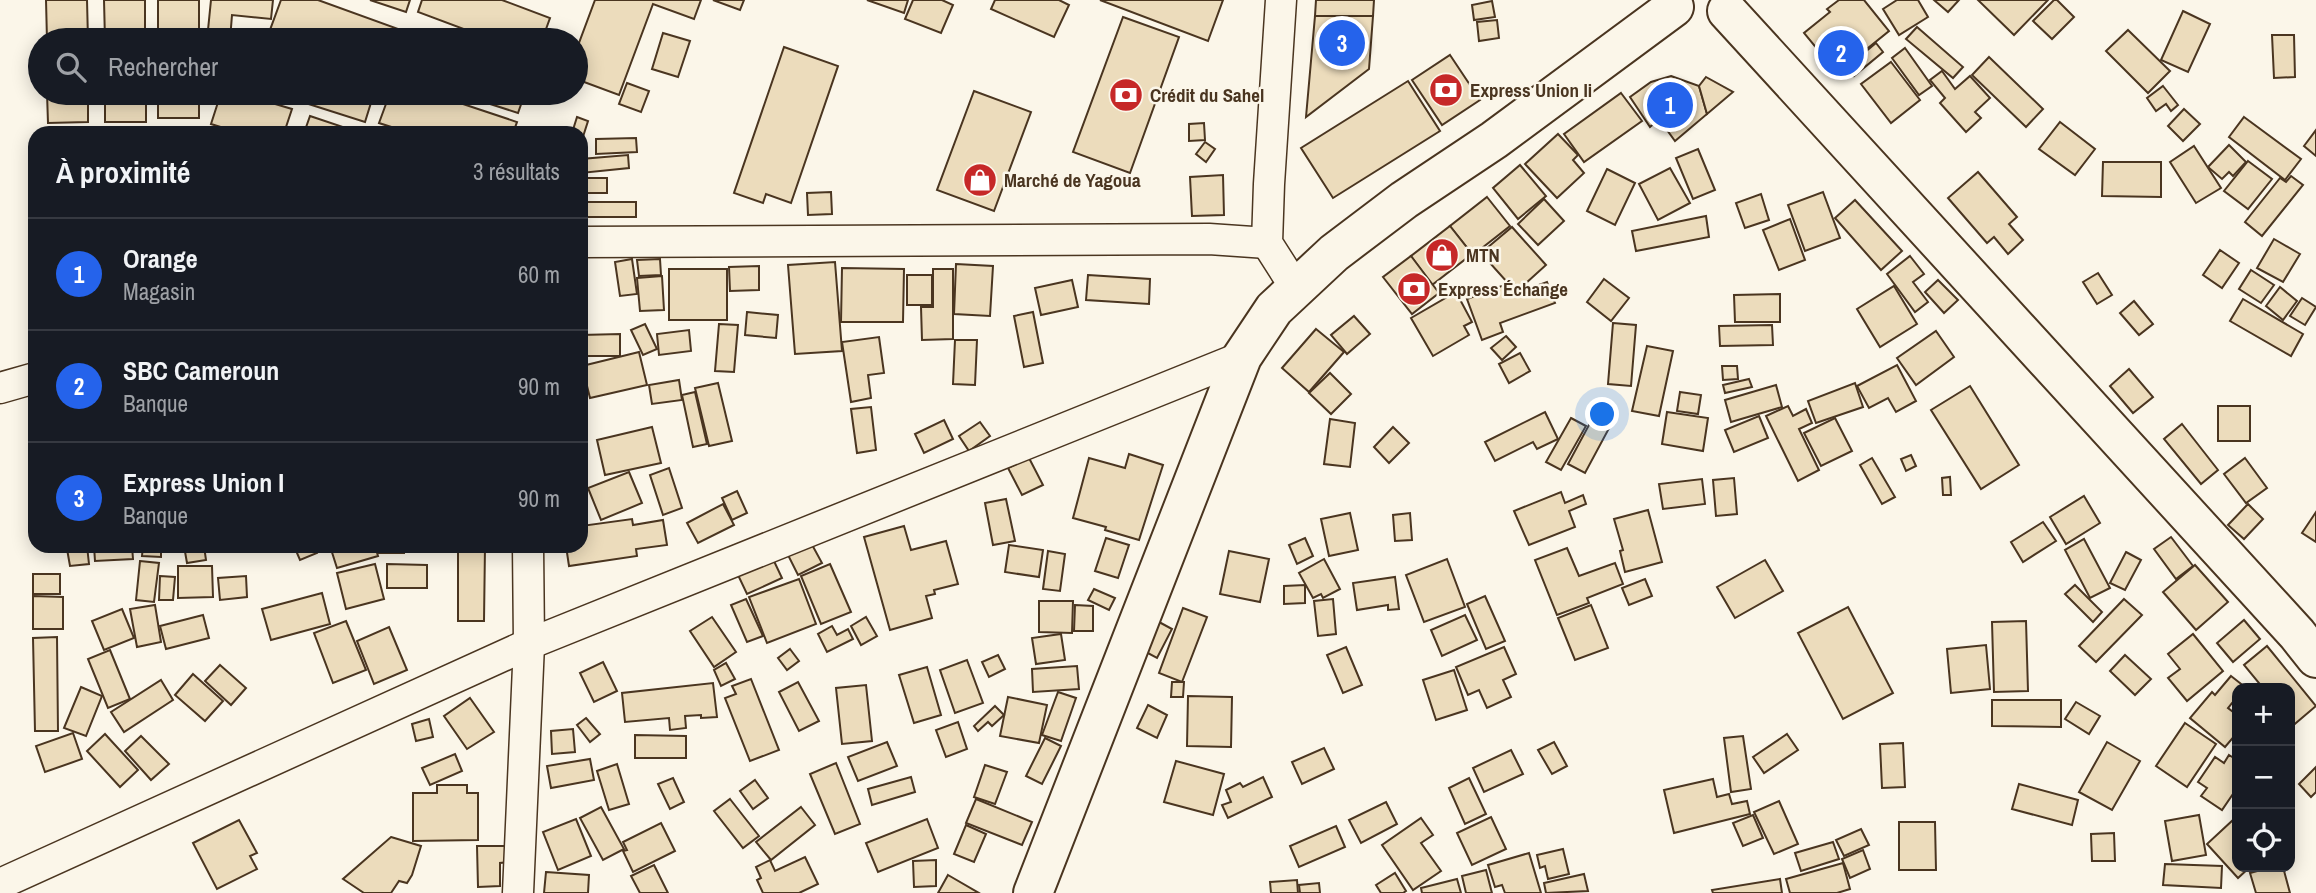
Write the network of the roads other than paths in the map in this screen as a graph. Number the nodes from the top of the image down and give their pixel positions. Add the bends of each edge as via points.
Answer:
1 (1281, 0) edge
2 (1672, 4) edge
3 (1730, 5) edge
4 (588, 242) edge
5 (1267, 243) junction
6 (1295, 288) junction
7 (1242, 357) junction
8 (28, 380) edge
9 (0, 388) edge
10 (528, 553) edge
11 (529, 643) junction
12 (2316, 658) edge
13 (0, 884) edge
14 (518, 893) edge
15 (1033, 893) edge

1 - 5 street
2 - 3 main road via 1682,17 1706,23 1718,19
2 - 6 main road via 1494,140 1404,200
3 - 12 main road
4 - 5 street via 1209,239
5 - 6 street
6 - 7 main road
7 - 11 street
7 - 15 main road
8 - 9 street
10 - 11 street
11 - 13 street
11 - 14 street

